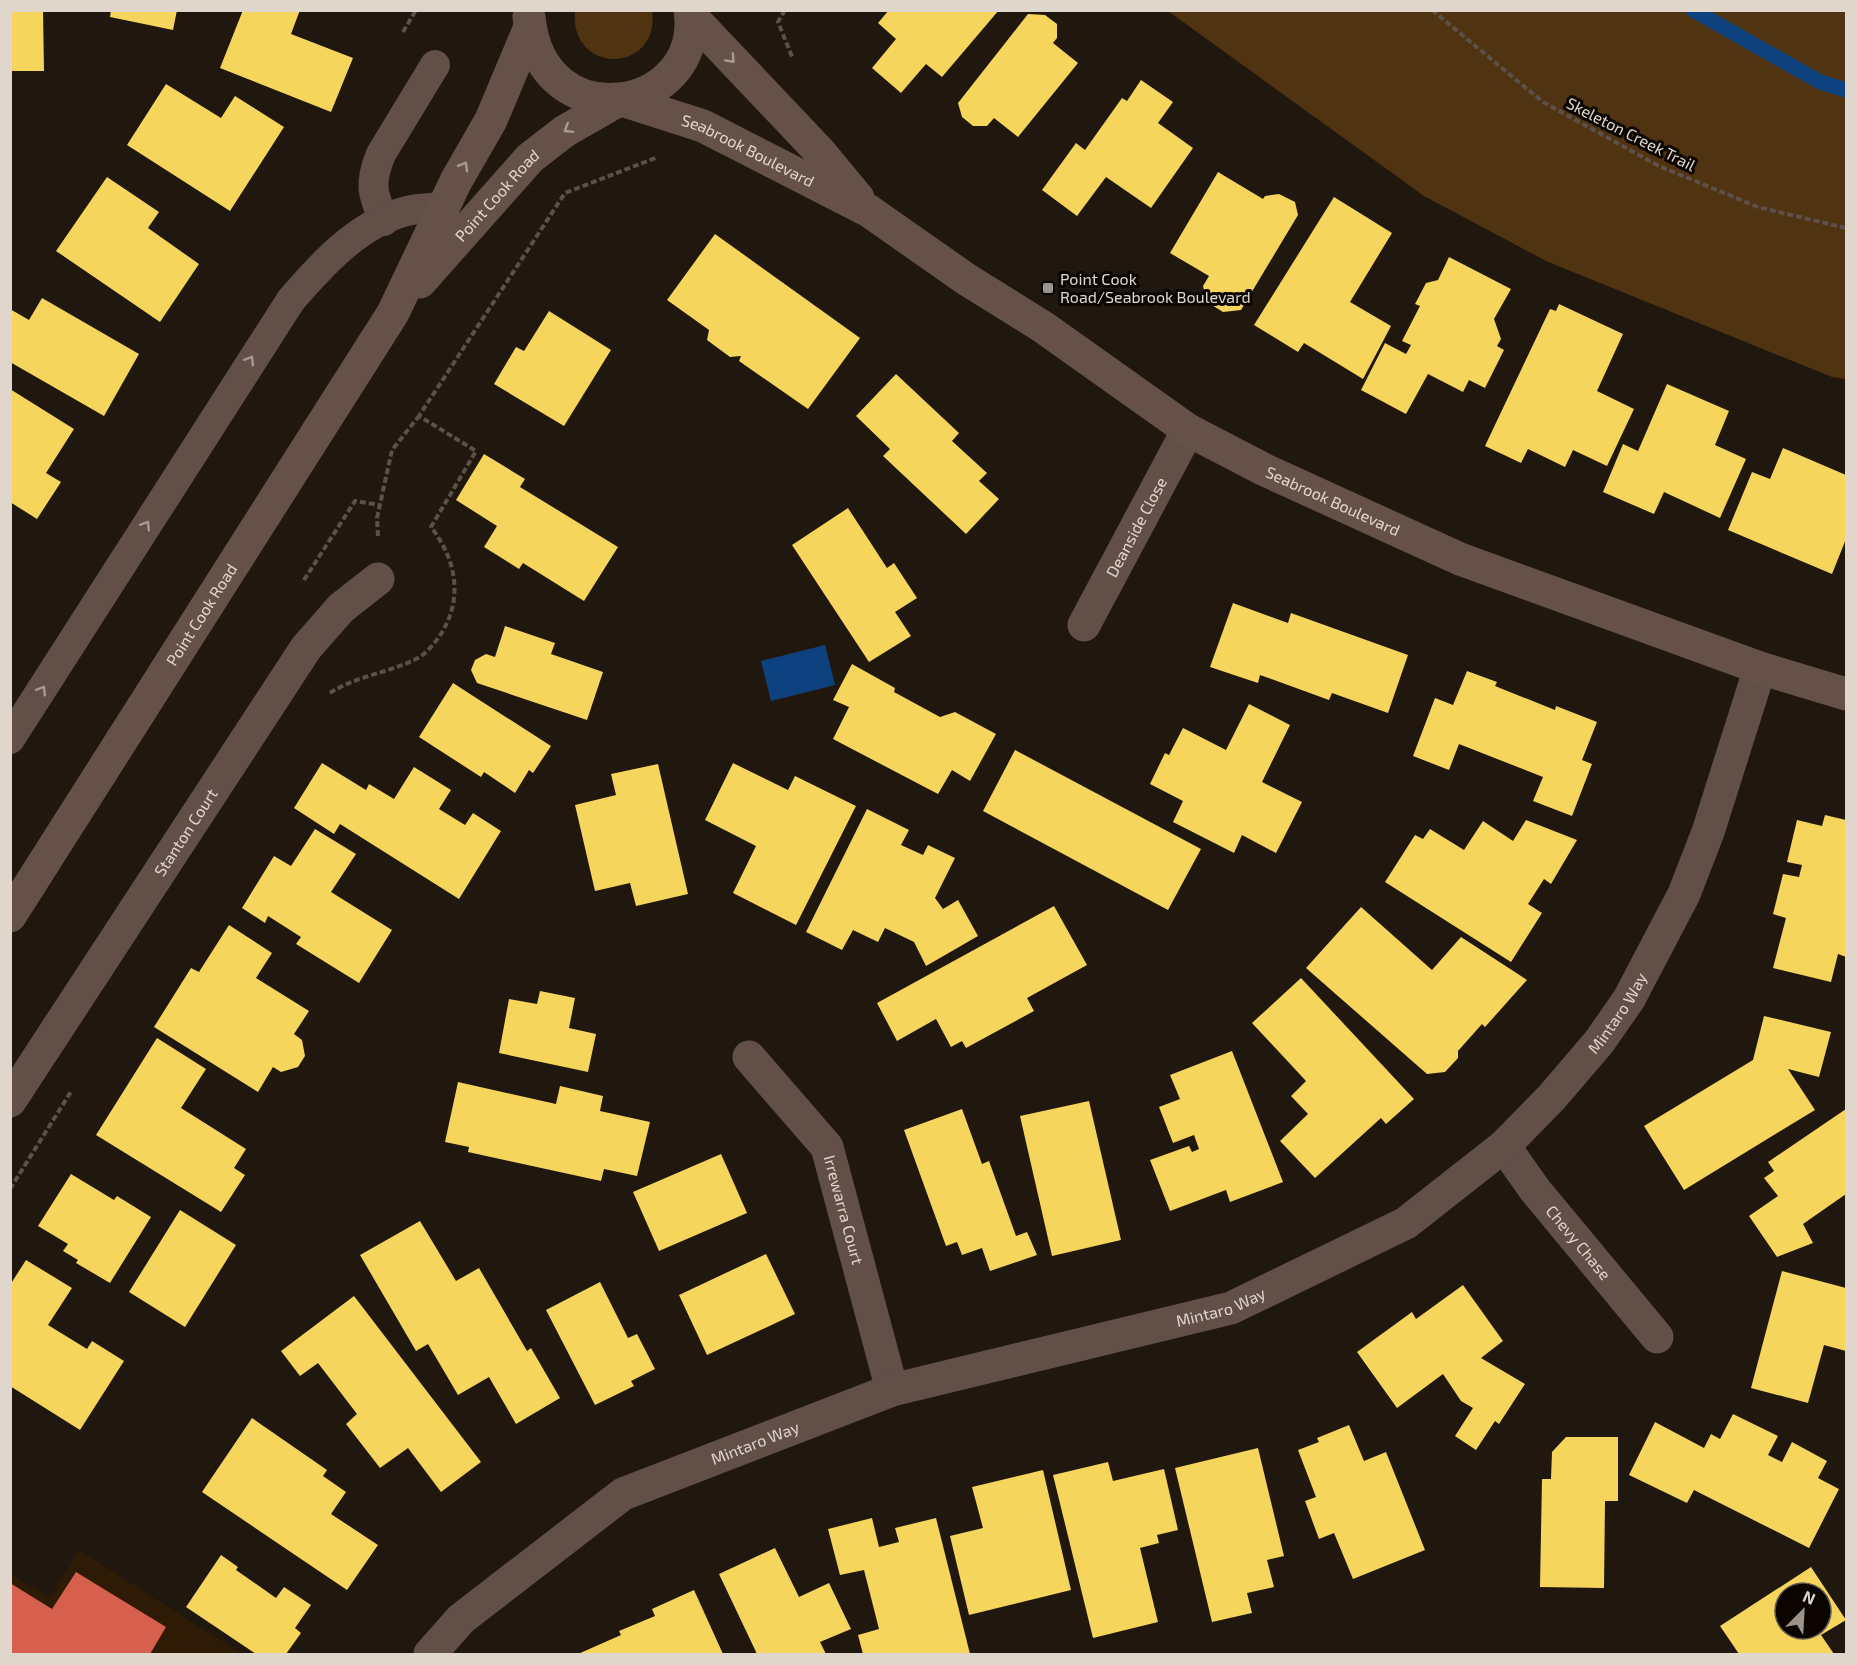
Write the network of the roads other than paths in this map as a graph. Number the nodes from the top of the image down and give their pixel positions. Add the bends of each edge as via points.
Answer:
1 (691, 12) edge
2 (527, 18) edge
3 (435, 65) dead end
4 (620, 100) junction
5 (444, 207) junction
6 (869, 211) junction
7 (384, 221) junction
8 (393, 313) junction
9 (1188, 430) junction
10 (378, 579) road end
11 (1084, 625) dead end
12 (1760, 668) junction
13 (1846, 694) edge
14 (10, 739) edge
15 (10, 916) edge
16 (749, 1057) dead end
17 (10, 1101) edge
18 (1504, 1146) junction
19 (1657, 1337) dead end
20 (892, 1390) junction
21 (430, 1654) edge

1 - 4 street via 685,50 670,75 651,90
1 -> 6 street, Seabrook Boulevard
2 - 4 street via 536,51 554,78 585,96
5 -> 2 street, Point Cook Road via 491,120
3 - 7 lane via 375,167 372,195
4 - 6 street, Seabrook Boulevard via 703,126
4 -> 8 street, Point Cook Road via 565,131 530,158
5 - 7 lane, Point Cook Road via 406,211
5 - 8 street, Point Cook Road
6 - 9 street, Seabrook Boulevard
14 -> 7 lane, Point Cook Road via 273,325 314,273 341,247
8 - 15 street, Point Cook Road
9 - 11 street, Deanside Close
9 - 12 street, Seabrook Boulevard via 1265,470 1460,559
10 - 17 street, Stanton Court via 342,608 306,648
12 - 13 street, Seabrook Boulevard
12 - 18 street, Mintaro Way via 1708,832 1655,953 1599,1042
16 - 20 street, Irrewarra Court via 827,1147
18 - 19 street, Chevy Chase via 1535,1190
18 - 20 street, Mintaro Way via 1406,1223 1231,1308
20 - 21 street, Mintaro Way via 623,1494 461,1619

